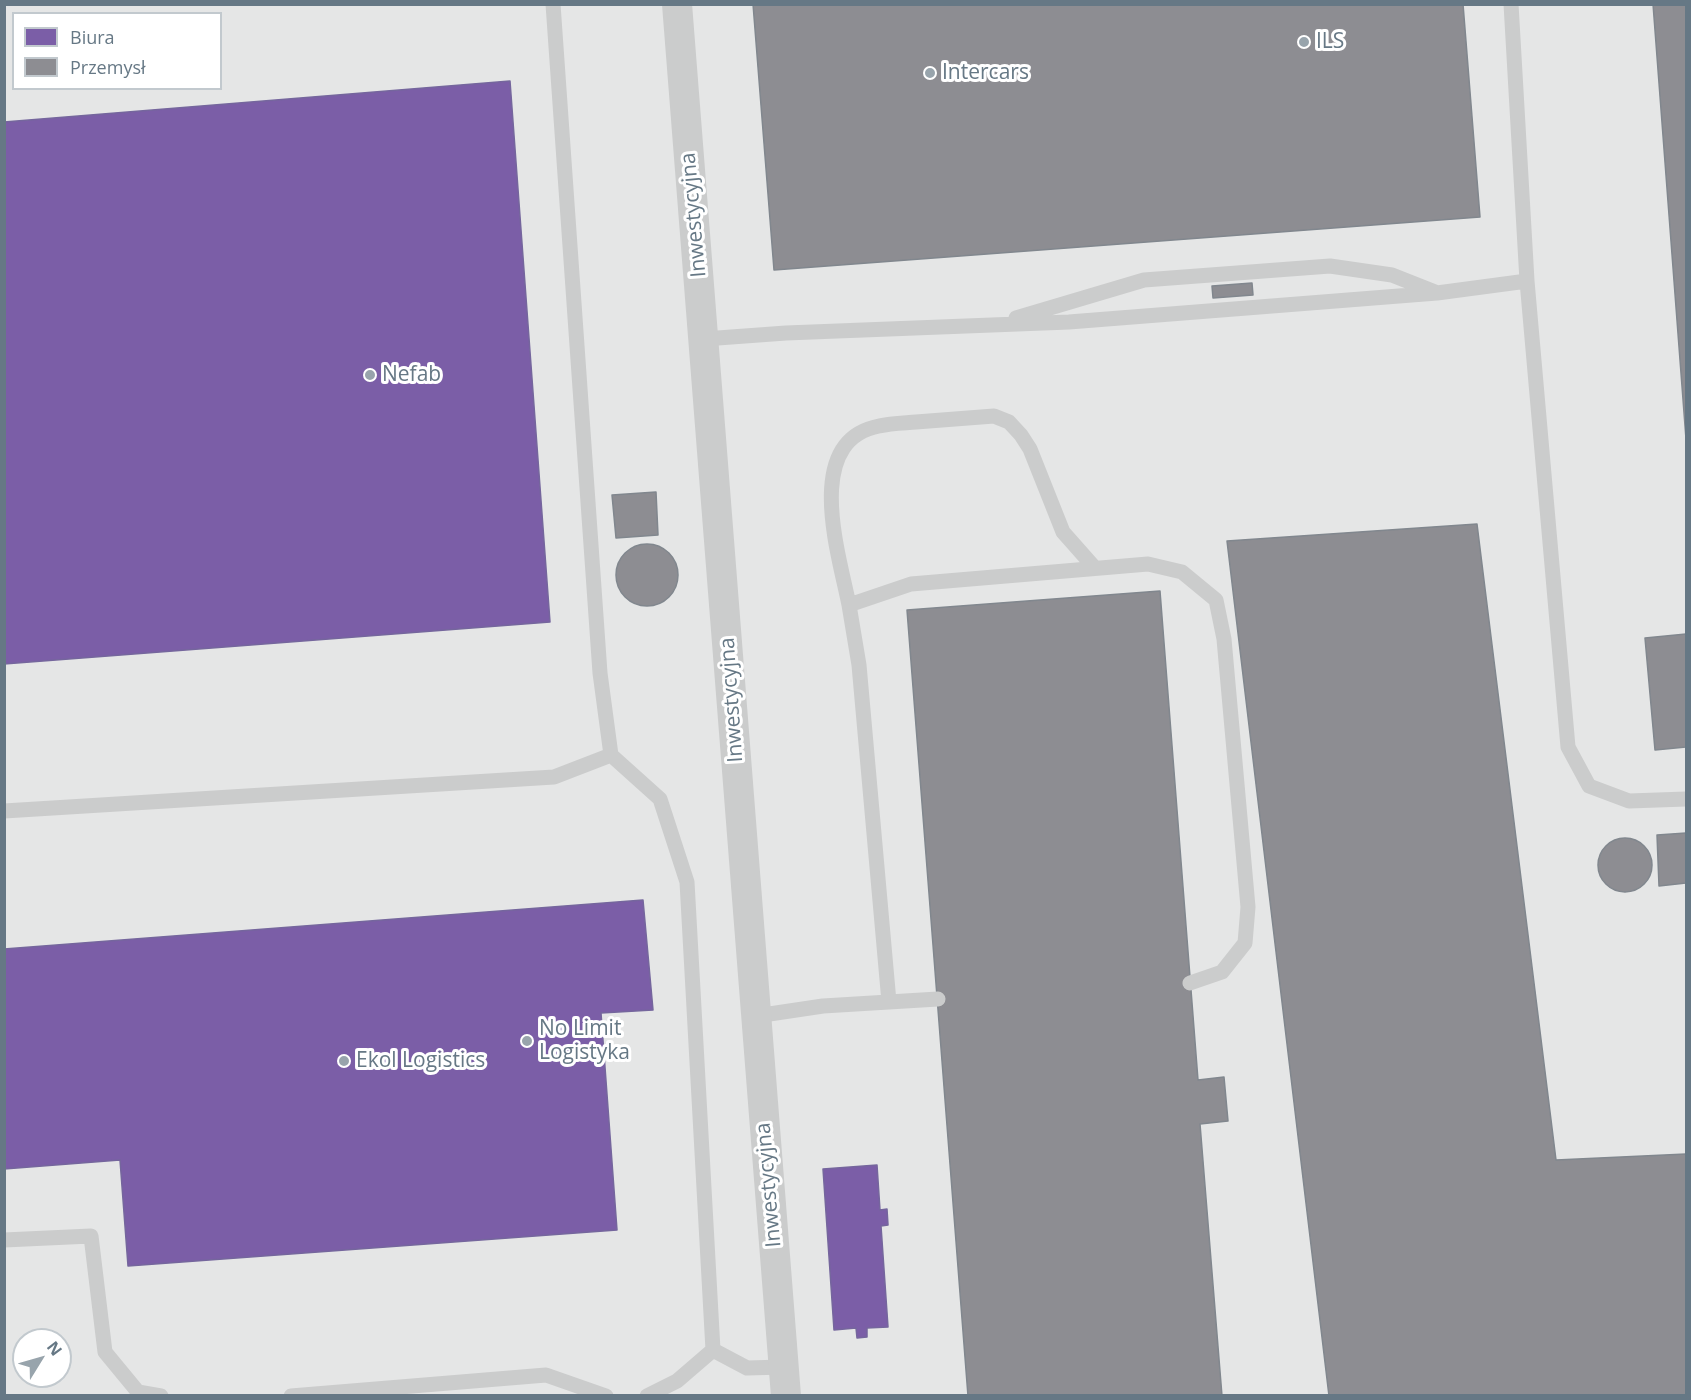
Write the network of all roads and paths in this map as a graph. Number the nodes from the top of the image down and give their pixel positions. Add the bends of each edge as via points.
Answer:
1 (554, 4) edge
2 (677, 4) edge
3 (1511, 4) edge
4 (1527, 281) junction
5 (1437, 293) junction
6 (996, 324) junction
7 (704, 339) junction
8 (1095, 567) junction
9 (849, 605) junction
10 (611, 755) junction
11 (1686, 799) edge
12 (4, 811) edge
13 (1190, 983) dead end
14 (938, 999) dead end
15 (889, 1002) junction
16 (756, 1016) junction
17 (4, 1240) edge
18 (713, 1350) junction
19 (785, 1381) edge
20 (161, 1395) edge
21 (291, 1395) edge
22 (606, 1395) edge
23 (647, 1395) edge

1 - 10 lane via 600,673
2 - 7 street, Inwestycyjna
3 - 4 lane
4 - 5 lane
4 - 11 lane via 1568,747 1589,786 1629,801
5 - 6 lane via 1069,322
5 - 6 lane via 1392,274 1330,266 1144,280
6 - 7 lane
7 - 16 street, Inwestycyjna
8 - 9 lane via 911,584
8 - 9 lane via 1063,532 1030,449 1009,422 994,416 877,426 856,436 841,450 834,465 832,506
8 - 13 lane via 1148,564 1182,572 1216,600 1224,639 1248,907 1245,943 1222,972
9 - 15 lane via 859,664
10 - 12 lane via 554,777
10 - 18 lane via 660,799 687,882
14 - 15 lane
15 - 16 lane
16 - 19 street, Inwestycyjna
17 - 20 lane via 91,1236 105,1352 138,1392
18 - 19 lane via 747,1368
18 - 23 lane via 677,1381
21 - 22 lane via 546,1375

